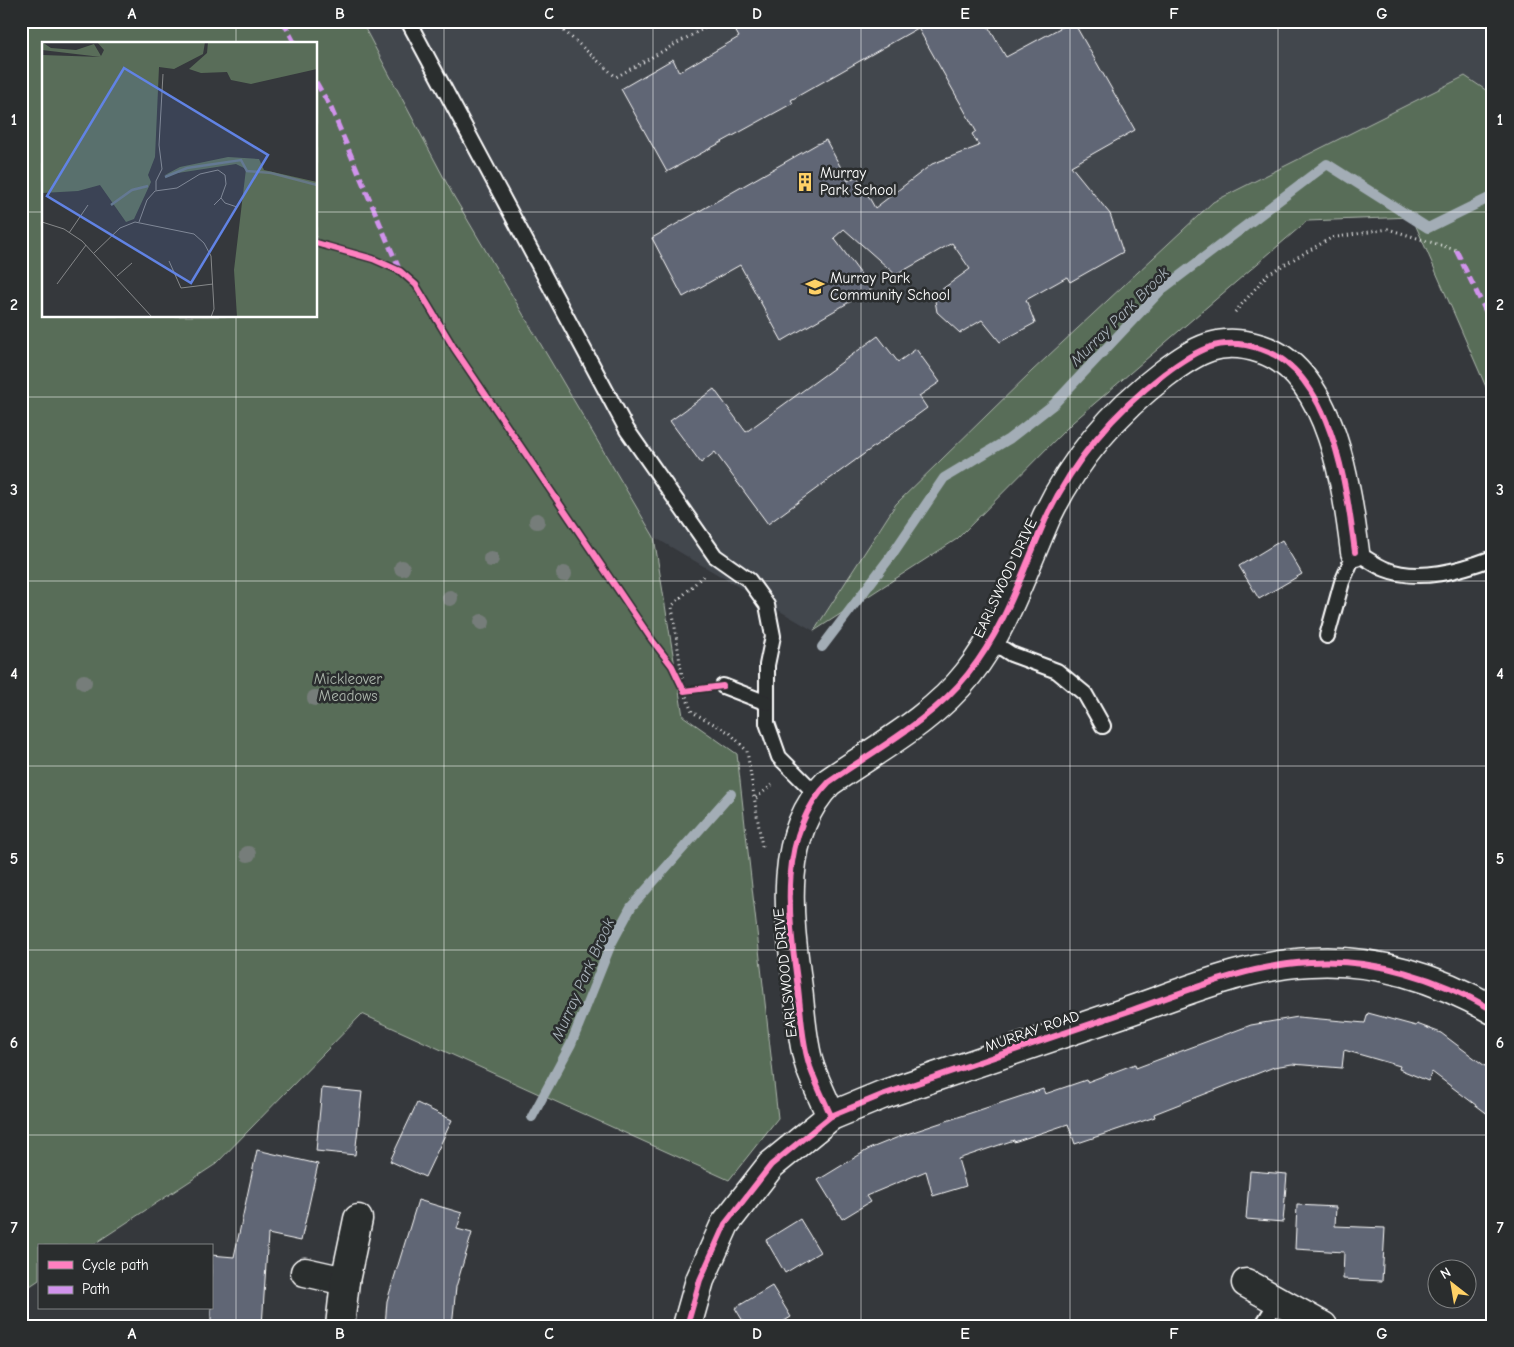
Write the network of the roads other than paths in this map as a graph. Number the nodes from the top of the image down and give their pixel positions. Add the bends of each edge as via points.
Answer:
1 (408, 21) edge
2 (1355, 552) junction
3 (1493, 558) edge
4 (1327, 636) dead end
5 (990, 641) junction
6 (723, 686) road end
7 (767, 703) junction
8 (1103, 726) dead end
9 (817, 795) junction
10 (1493, 1010) edge
11 (831, 1116) junction
12 (358, 1219) dead end
13 (305, 1272) dead end
14 (345, 1281) junction
15 (1246, 1283) dead end
16 (1278, 1300) junction
17 (340, 1326) edge
18 (687, 1326) edge
19 (1262, 1326) edge
20 (1323, 1326) edge

1 - 7 lane via 627,430 716,556 749,580 767,605 773,636 766,665
2 - 3 lane via 1385,570 1406,575 1438,573
2 - 4 lane via 1342,582
2 - 5 street, EARLSWOOD DRIVE via 1342,469 1326,423 1308,389 1286,363 1265,350 1241,344 1212,345 1176,364 1136,396 1086,452 1062,488
5 - 8 lane via 1011,654 1057,671 1084,694
5 - 9 street, EARLSWOOD DRIVE via 967,675 945,698 922,718 829,782
6 - 7 lane
7 - 9 lane via 767,723 779,757
9 - 11 street, EARLSWOOD DRIVE via 792,859 789,916 810,1066
10 - 11 street, MURRAY ROAD via 1427,978 1394,970 1328,962 1290,964 1218,980 882,1095
11 - 18 street, MURRAY ROAD via 771,1165 724,1224 703,1273
12 - 14 street
13 - 14 street
14 - 17 street
15 - 16 street
16 - 19 lane
16 - 20 street

